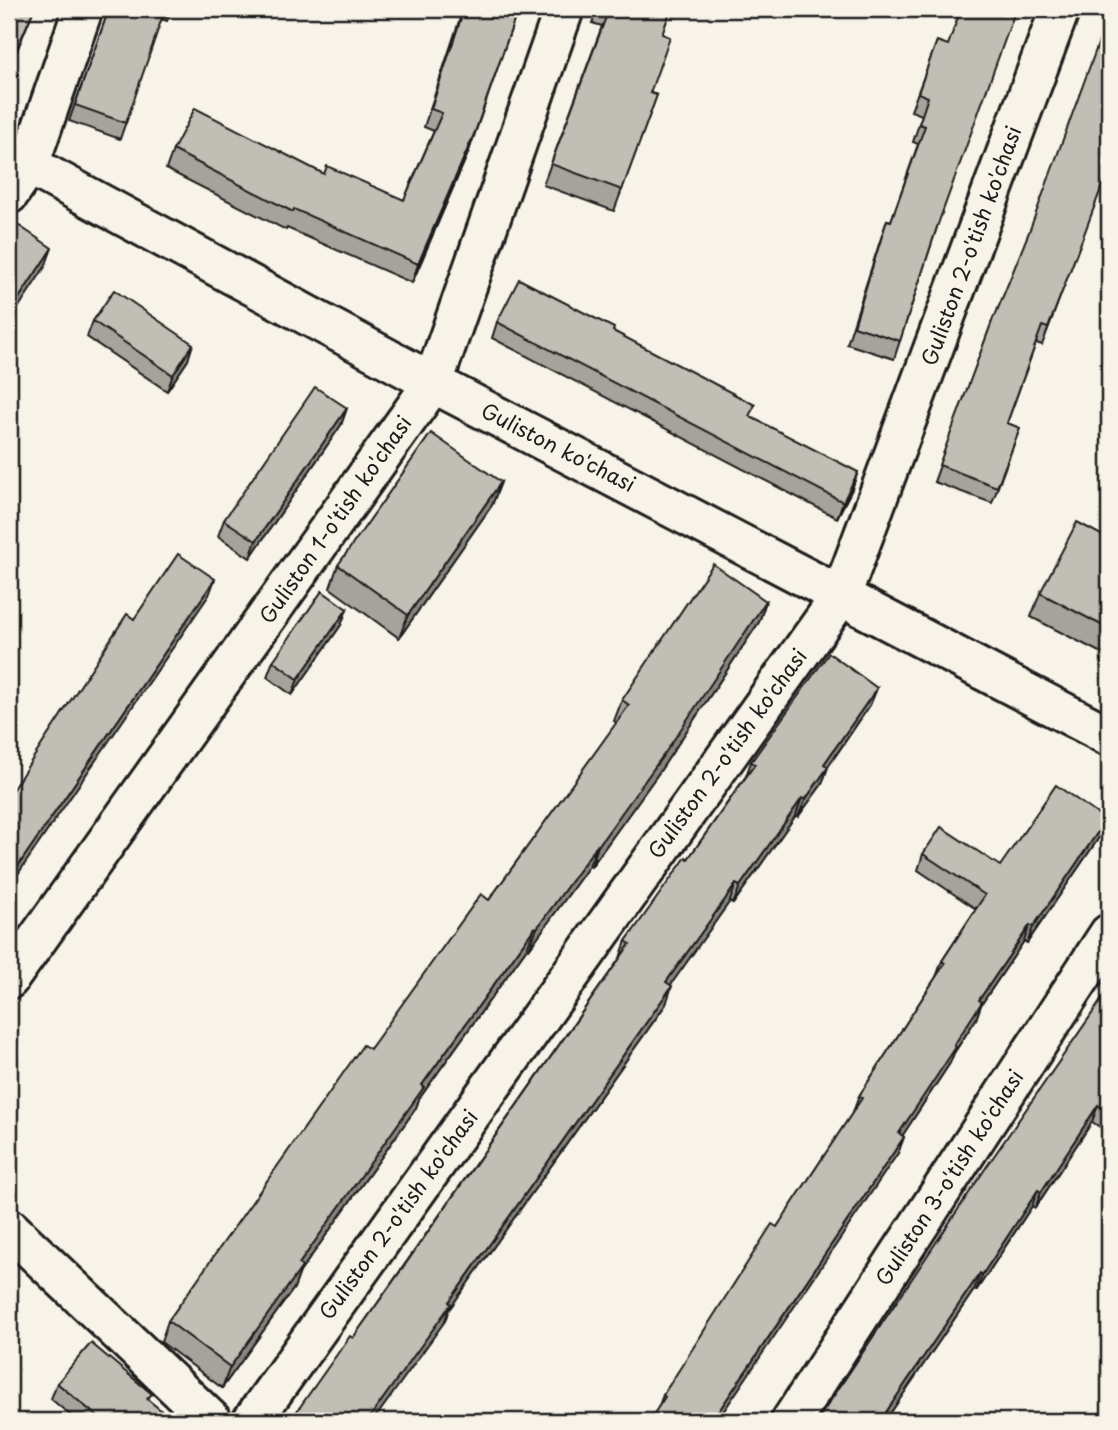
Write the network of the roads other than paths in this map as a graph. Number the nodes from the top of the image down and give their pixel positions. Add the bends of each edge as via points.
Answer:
1 (83, 9) edge
2 (564, 9) edge
3 (1060, 9) edge
4 (16, 172) edge
5 (433, 383) junction
6 (841, 596) junction
7 (1109, 736) edge
8 (1109, 934) edge
9 (9, 979) edge
10 (9, 1228) edge
11 (212, 1421) edge
12 (251, 1421) edge
13 (791, 1421) edge

1 - 4 street
2 - 5 street, Guliston 1-o'tish ko'chasi
3 - 6 street, Guliston 2-o'tish ko'chasi
4 - 5 street, Guliston ko'chasi
5 - 6 street, Guliston ko'chasi
5 - 9 street, Guliston 1-o'tish ko'chasi
6 - 7 street, Guliston ko'chasi
6 - 12 street, Guliston 2-o'tish ko'chasi
8 - 13 street, Guliston 3-o'tish ko'chasi
10 - 11 street

